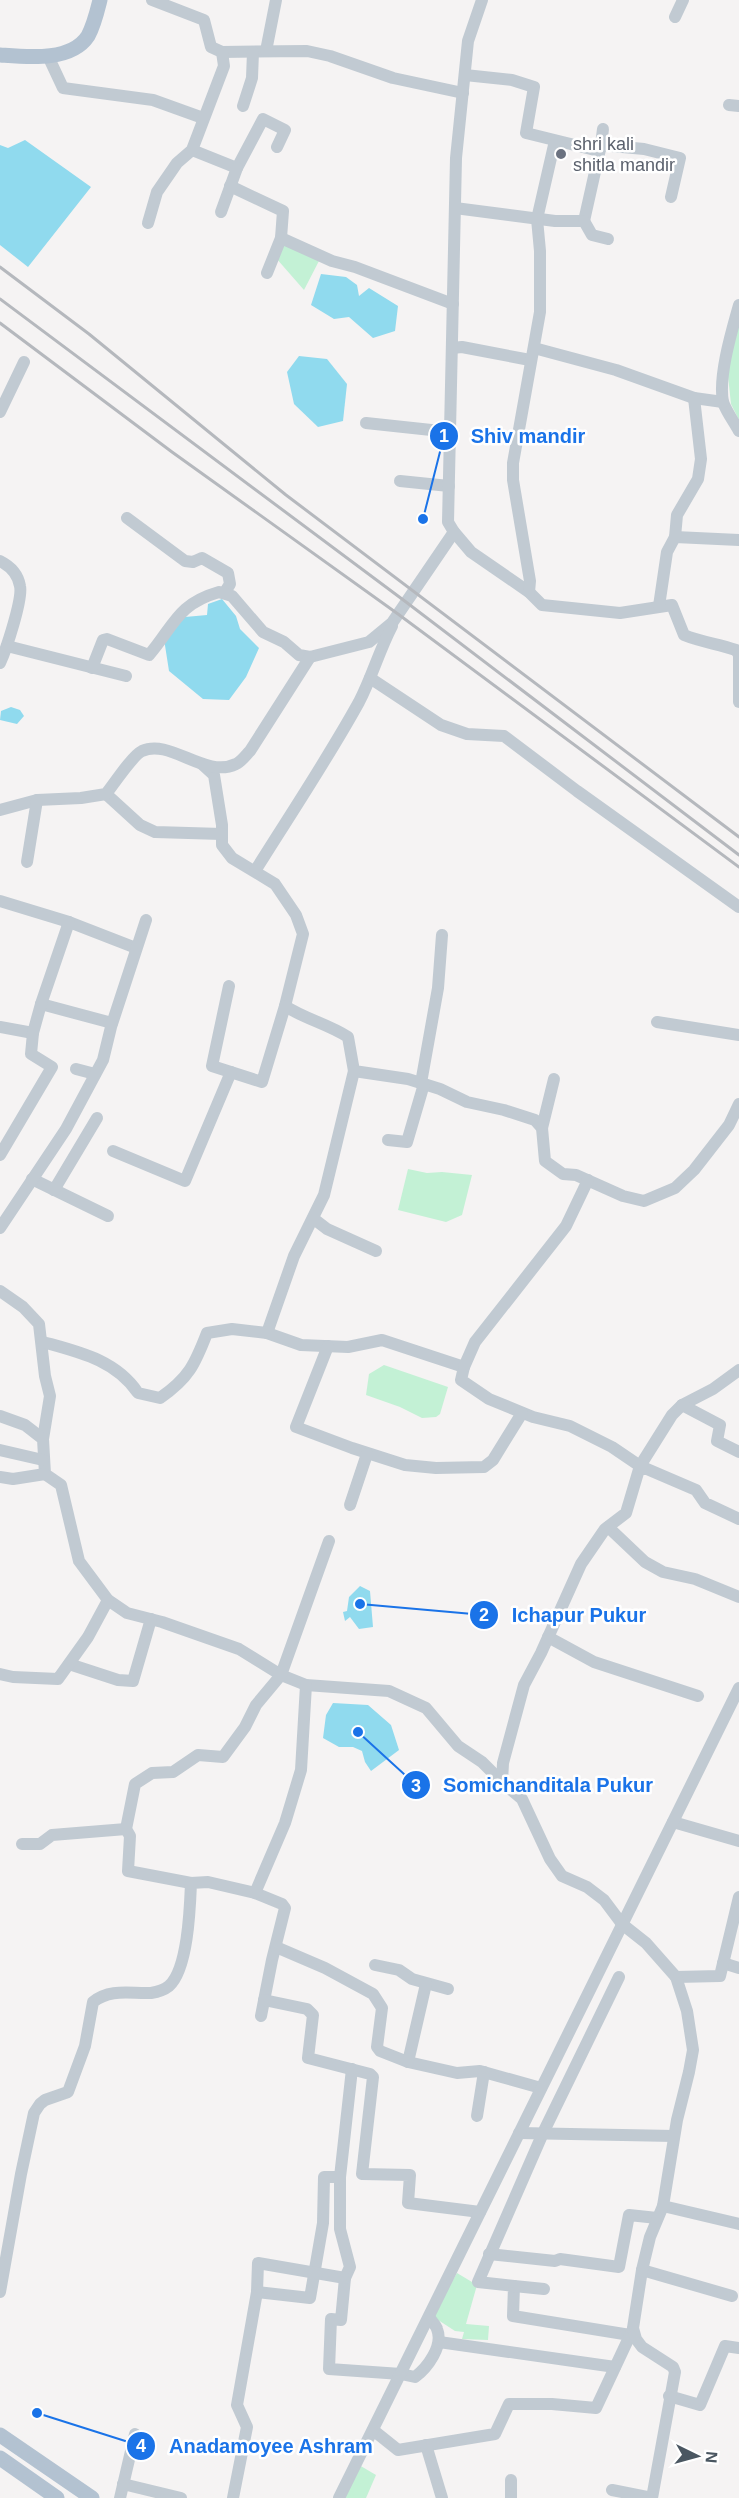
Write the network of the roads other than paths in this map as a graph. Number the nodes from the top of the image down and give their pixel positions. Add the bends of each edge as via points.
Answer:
1 (100, 0) edge
2 (152, 0) edge
3 (276, 0) edge
4 (482, 0) edge
5 (682, 0) edge
6 (675, 17) dead end
7 (266, 51) junction
8 (222, 52) junction
9 (253, 52) junction
10 (0, 55) edge
11 (48, 56) junction
12 (465, 75) junction
13 (463, 93) junction
14 (243, 105) dead end
15 (203, 118) junction
16 (603, 129) dead end
17 (554, 145) dead end
18 (277, 147) dead end
19 (600, 148) junction
20 (192, 150) junction
21 (237, 168) junction
22 (230, 186) junction
23 (671, 197) dead end
24 (455, 208) junction
25 (221, 212) dead end
26 (537, 219) junction
27 (584, 221) junction
28 (148, 223) dead end
29 (281, 238) junction
30 (608, 239) dead end
31 (267, 273) dead end
32 (453, 304) junction
33 (739, 304) edge
34 (452, 348) junction
35 (534, 348) junction
36 (530, 360) junction
37 (24, 362) dead end
38 (694, 398) junction
39 (723, 402) junction
40 (0, 412) edge
41 (366, 423) dead end
42 (739, 431) edge
43 (450, 432) junction
44 (400, 481) dead end
45 (449, 486) junction
46 (127, 518) dead end
47 (454, 532) junction
48 (675, 537) junction
49 (739, 540) edge
50 (0, 561) edge
51 (225, 592) junction
52 (529, 592) junction
53 (659, 606) junction
54 (398, 614) junction
55 (6, 646) junction
56 (739, 656) edge
57 (310, 657) junction
58 (0, 663) edge
59 (92, 668) junction
60 (126, 676) dead end
61 (370, 678) junction
62 (739, 702) edge
63 (202, 764) junction
64 (106, 794) junction
65 (37, 800) junction
66 (0, 810) edge
67 (222, 834) junction
68 (27, 862) dead end
69 (255, 871) junction
70 (0, 901) edge
71 (739, 907) edge
72 (146, 920) dead end
73 (69, 922) junction
74 (442, 935) dead end
75 (136, 948) junction
76 (229, 986) dead end
77 (41, 1004) junction
78 (285, 1006) junction
79 (657, 1022) dead end
80 (112, 1023) junction
81 (0, 1027) edge
82 (33, 1033) junction
83 (739, 1035) edge
84 (76, 1069) dead end
85 (354, 1071) junction
86 (231, 1072) junction
87 (96, 1074) junction
88 (554, 1079) dead end
89 (423, 1084) junction
90 (739, 1104) edge
91 (97, 1118) dead end
92 (542, 1128) junction
93 (388, 1140) dead end
94 (113, 1151) dead end
95 (0, 1155) edge
96 (32, 1179) junction
97 (588, 1180) junction
98 (54, 1190) junction
99 (108, 1216) dead end
100 (314, 1219) junction
101 (0, 1228) edge
102 (376, 1251) dead end
103 (0, 1291) edge
104 (267, 1333) junction
105 (42, 1342) junction
106 (328, 1346) junction
107 (464, 1367) junction
108 (739, 1370) edge
109 (682, 1405) junction
110 (522, 1413) junction
111 (0, 1416) edge
112 (43, 1439) junction
113 (0, 1450) edge
114 (739, 1452) edge
115 (368, 1454) junction
116 (43, 1460) junction
117 (640, 1466) junction
118 (45, 1474) junction
119 (0, 1477) edge
120 (350, 1504) dead end
121 (739, 1519) edge
122 (608, 1527) junction
123 (329, 1541) dead end
124 (739, 1597) edge
125 (108, 1600) junction
126 (152, 1619) junction
127 (548, 1637) junction
128 (69, 1664) junction
129 (0, 1674) edge
130 (281, 1675) junction
131 (306, 1685) junction
132 (739, 1688) edge
133 (698, 1696) dead end
134 (502, 1782) junction
135 (673, 1822) junction
136 (126, 1829) junction
137 (739, 1841) edge
138 (22, 1844) dead end
139 (191, 1883) junction
140 (255, 1893) junction
141 (739, 1897) edge
142 (622, 1924) junction
143 (276, 1947) junction
144 (723, 1963) junction
145 (375, 1965) dead end
146 (739, 1968) edge
147 (619, 1977) dead end
148 (676, 1977) junction
149 (426, 1984) junction
150 (448, 1989) dead end
151 (264, 2000) junction
152 (261, 2016) dead end
153 (408, 2062) junction
154 (352, 2069) junction
155 (484, 2072) junction
156 (541, 2088) junction
157 (477, 2116) dead end
158 (519, 2133) junction
159 (543, 2133) junction
160 (674, 2136) junction
161 (340, 2177) junction
162 (663, 2206) junction
163 (480, 2212) junction
164 (657, 2218) junction
165 (739, 2224) edge
166 (489, 2254) junction
167 (642, 2270) junction
168 (314, 2271) junction
169 (345, 2278) junction
170 (514, 2286) junction
171 (544, 2289) dead end
172 (0, 2292) edge
173 (256, 2292) junction
174 (732, 2296) dead end
175 (429, 2317) junction
176 (632, 2332) junction
177 (439, 2342) junction
178 (739, 2348) edge
179 (615, 2367) junction
180 (400, 2374) junction
181 (669, 2396) junction
182 (373, 2430) junction
183 (135, 2434) dead end
184 (0, 2435) edge
185 (426, 2445) junction
186 (0, 2458) edge
187 (511, 2480) dead end
188 (123, 2484) junction
189 (612, 2490) dead end
190 (57, 2498) edge
191 (92, 2498) edge
192 (120, 2498) edge
193 (181, 2498) edge
194 (233, 2498) edge
195 (339, 2498) edge
196 (442, 2498) edge
197 (511, 2498) edge
198 (652, 2498) edge

1 - 11 main road via 91,29 81,44
2 - 8 street via 204,20 212,47
3 - 7 street
4 - 12 street via 468,41
5 - 6 street
7 - 9 street
7 - 13 street via 307,51 393,78
8 - 9 street
8 - 15 street via 224,66
9 - 14 street via 252,78
10 - 11 main road
11 - 15 street via 63,88 153,100
12 - 13 street
12 - 19 street via 512,80 534,87 526,133
13 - 24 street
15 - 20 street
16 - 19 street
17 - 26 street
18 - 21 street via 285,130 263,119
19 - 23 street via 644,149 680,158
19 - 27 street
20 - 21 street
20 - 28 street via 177,163 157,192
21 - 22 street
22 - 25 street
22 - 29 street via 283,211
24 - 26 street
24 - 32 street
26 - 27 street
26 - 35 street via 540,312
27 - 30 street via 592,236
29 - 31 street
29 - 32 street via 332,261
32 - 34 street
33 - 39 street via 728,342
34 - 36 street
34 - 43 street
35 - 36 street
35 - 38 street via 616,370
36 - 52 street via 513,463
37 - 40 street
38 - 39 street
38 - 48 street via 701,459 698,479 677,515
39 - 42 street
41 - 43 street
43 - 45 street
44 - 45 street
45 - 47 street via 448,522
46 - 51 street via 185,561 202,558 228,573 230,584
47 - 52 street via 471,552
47 - 54 street
48 - 49 street
48 - 53 street via 667,552
50 - 55 street via 16,574 21,588
51 - 57 street via 262,632 284,642 299,655
51 - 59 street via 207,595 178,614 149,655 103,640
52 - 53 street via 542,605 596,612 620,613
53 - 56 street via 672,605 684,635 726,646
54 - 57 street via 369,642
54 - 61 street
55 - 58 street
55 - 59 street
56 - 62 street
57 - 63 street via 250,751 237,764
59 - 60 street
61 - 69 street via 324,762
61 - 71 street via 441,726 467,734 504,736
63 - 64 street via 158,747 141,752
63 - 67 street via 214,775
64 - 65 street
64 - 67 street via 140,825 155,832
65 - 66 street
65 - 68 street
67 - 69 street via 222,845 232,858
69 - 78 street via 285,896 303,934
70 - 73 street
72 - 75 street
73 - 75 street
73 - 77 street
74 - 89 street
75 - 80 street
76 - 86 street via 212,1066
77 - 80 street
77 - 82 street
78 - 85 street via 348,1037
78 - 86 street via 262,1082
79 - 83 street
80 - 87 street via 104,1060
81 - 82 street
82 - 95 street via 31,1054 52,1067
84 - 87 street
85 - 89 street
85 - 100 street via 324,1195
86 - 94 street via 186,1180
87 - 96 street
88 - 92 street
89 - 92 street via 467,1102 535,1120
89 - 93 street via 406,1142
90 - 97 street via 729,1125 675,1188 644,1202
91 - 98 street
92 - 97 street via 545,1161 563,1174
96 - 98 street
96 - 101 street
97 - 107 street via 566,1226 475,1342
98 - 99 street
100 - 102 street
100 - 104 street via 294,1256
103 - 105 street via 39,1324
104 - 105 street via 232,1329 207,1333 195,1364 177,1386 160,1398 138,1393 131,1382 88,1354
104 - 106 street via 302,1345
105 - 112 street via 50,1396
106 - 107 street via 348,1347 382,1340
106 - 115 street via 296,1426
107 - 110 street via 461,1380 489,1399
108 - 109 street
109 - 114 street via 720,1425 717,1441
109 - 117 street
110 - 115 street via 493,1460 484,1467 405,1465
110 - 117 street via 570,1426
111 - 112 street via 25,1425
112 - 116 street
113 - 116 street
115 - 120 street
116 - 118 street
117 - 121 street via 696,1490 705,1503
117 - 122 street via 626,1513
118 - 119 street
118 - 125 street via 61,1485 80,1561
122 - 124 street via 645,1563
122 - 127 street via 581,1564
123 - 130 street
125 - 126 street via 127,1613
125 - 128 street
126 - 128 street via 133,1681
126 - 130 street via 239,1649
127 - 133 street via 594,1662
127 - 134 street via 524,1685 503,1763
128 - 129 street via 58,1679
130 - 131 street
130 - 136 street via 256,1705 223,1757 198,1755 173,1772 152,1773 135,1784
131 - 134 street via 389,1691 426,1708 458,1746
131 - 140 street via 301,1770 285,1823
132 - 135 street
134 - 142 street via 522,1799 562,1876 604,1900
135 - 137 street
135 - 142 street
136 - 138 street via 52,1835 40,1844
136 - 139 street via 130,1836 128,1871
139 - 140 street via 208,1882
139 - 172 street via 184,1952 174,1980 161,1991 117,1993 93,2002 85,2046 68,2092 45,2100 34,2113
140 - 143 street via 285,1908
141 - 144 street
142 - 148 street via 646,1943
142 - 156 street
143 - 151 street
143 - 153 street via 373,1994 382,2008 377,2047 380,2052
144 - 146 street
144 - 148 street via 720,1976
145 - 149 street via 399,1970
147 - 159 street
148 - 160 street via 687,2011 693,2050
149 - 150 street
149 - 153 street
151 - 152 street
151 - 154 street via 307,2009 313,2016 308,2058
153 - 155 street via 457,2073
154 - 161 street
154 - 163 street via 373,2077 362,2174 410,2175 408,2203
155 - 156 street
155 - 157 street
156 - 158 street
158 - 159 street
158 - 163 street
159 - 160 street
159 - 166 street
160 - 162 street
161 - 168 street via 324,2176 323,2223
161 - 169 street via 340,2229 350,2267
162 - 164 street
162 - 165 street
163 - 175 street
164 - 166 street via 629,2214 619,2267
164 - 167 street
166 - 170 street via 478,2282
167 - 174 street
167 - 176 street
168 - 169 street
168 - 173 street via 310,2298
168 - 173 street via 258,2263
169 - 180 street via 341,2320 331,2319 329,2368
170 - 171 street
170 - 176 street via 513,2316
173 - 194 street via 237,2405 247,2427
175 - 177 street
175 - 180 street
176 - 179 street
176 - 181 street via 642,2347 673,2367
177 - 179 street
177 - 180 street via 426,2369 415,2377
178 - 181 street via 725,2346 700,2405
179 - 185 street via 596,2408 508,2404 495,2434
180 - 182 street
181 - 198 street
182 - 185 street via 398,2450
182 - 195 street
183 - 188 street
184 - 191 main road
185 - 196 street
186 - 190 main road
187 - 197 street
188 - 192 street
188 - 193 street
189 - 198 street

